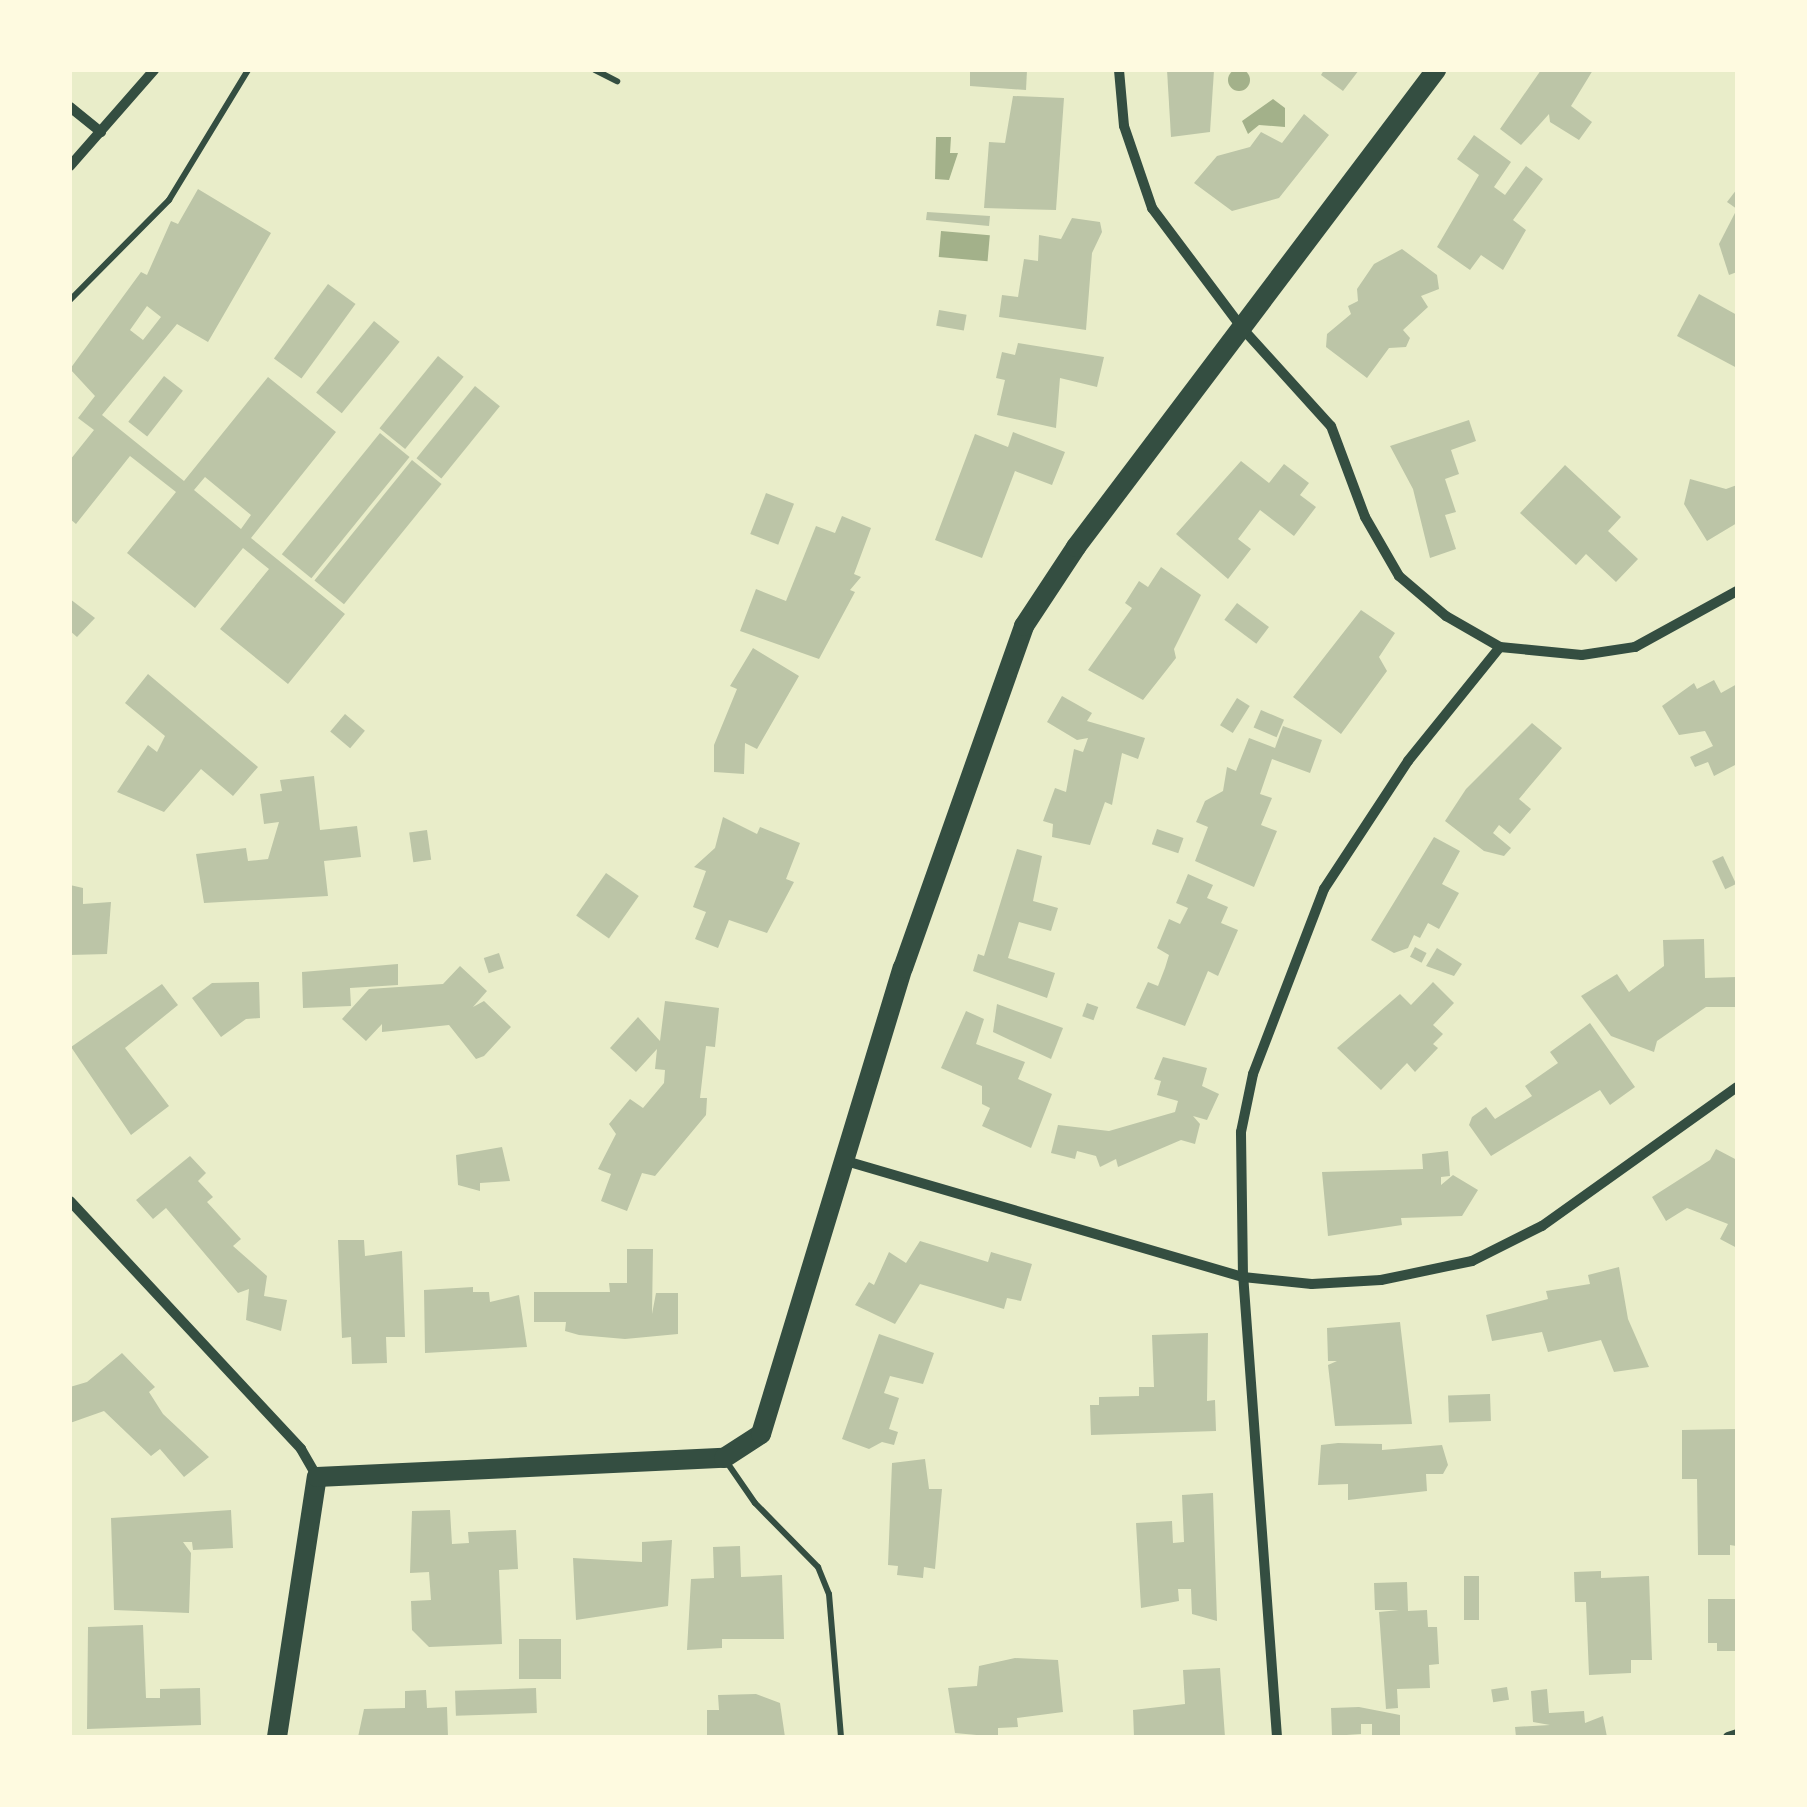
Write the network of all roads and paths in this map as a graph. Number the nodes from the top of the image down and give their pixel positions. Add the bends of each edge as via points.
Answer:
1 (154, 70) edge
2 (248, 70) edge
3 (595, 70) edge
4 (1119, 70) edge
5 (1436, 70) edge
6 (617, 81) dead end
7 (70, 107) edge
8 (101, 132) junction
9 (70, 166) edge
10 (70, 300) edge
11 (1242, 328) junction
12 (1737, 591) edge
13 (1500, 647) junction
14 (1737, 1086) edge
15 (846, 1161) junction
16 (70, 1201) edge
17 (1243, 1277) junction
18 (724, 1458) junction
19 (316, 1477) junction
20 (1737, 1734) edge
21 (277, 1737) edge
22 (841, 1737) edge
23 (1277, 1737) edge
24 (1728, 1737) edge

1 - 8 street
2 - 10 lane via 169,200
3 - 6 lane
4 - 11 street via 1124,126 1152,208
5 - 11 main road
7 - 8 street
8 - 9 street
11 - 13 street via 1331,426 1365,517 1400,576 1473,636
11 - 15 main road via 1024,626 903,968
12 - 13 street via 1634,648 1582,656
13 - 17 street via 1383,796 1324,890 1298,952 1253,1074 1241,1132
14 - 17 street via 1542,1226 1472,1260 1381,1280 1312,1284
15 - 17 street
15 - 18 main road via 769,1418 751,1445
16 - 19 street via 301,1449
17 - 23 street
18 - 19 main road
18 - 22 lane via 755,1502 818,1567 829,1594
19 - 21 main road
20 - 24 street

